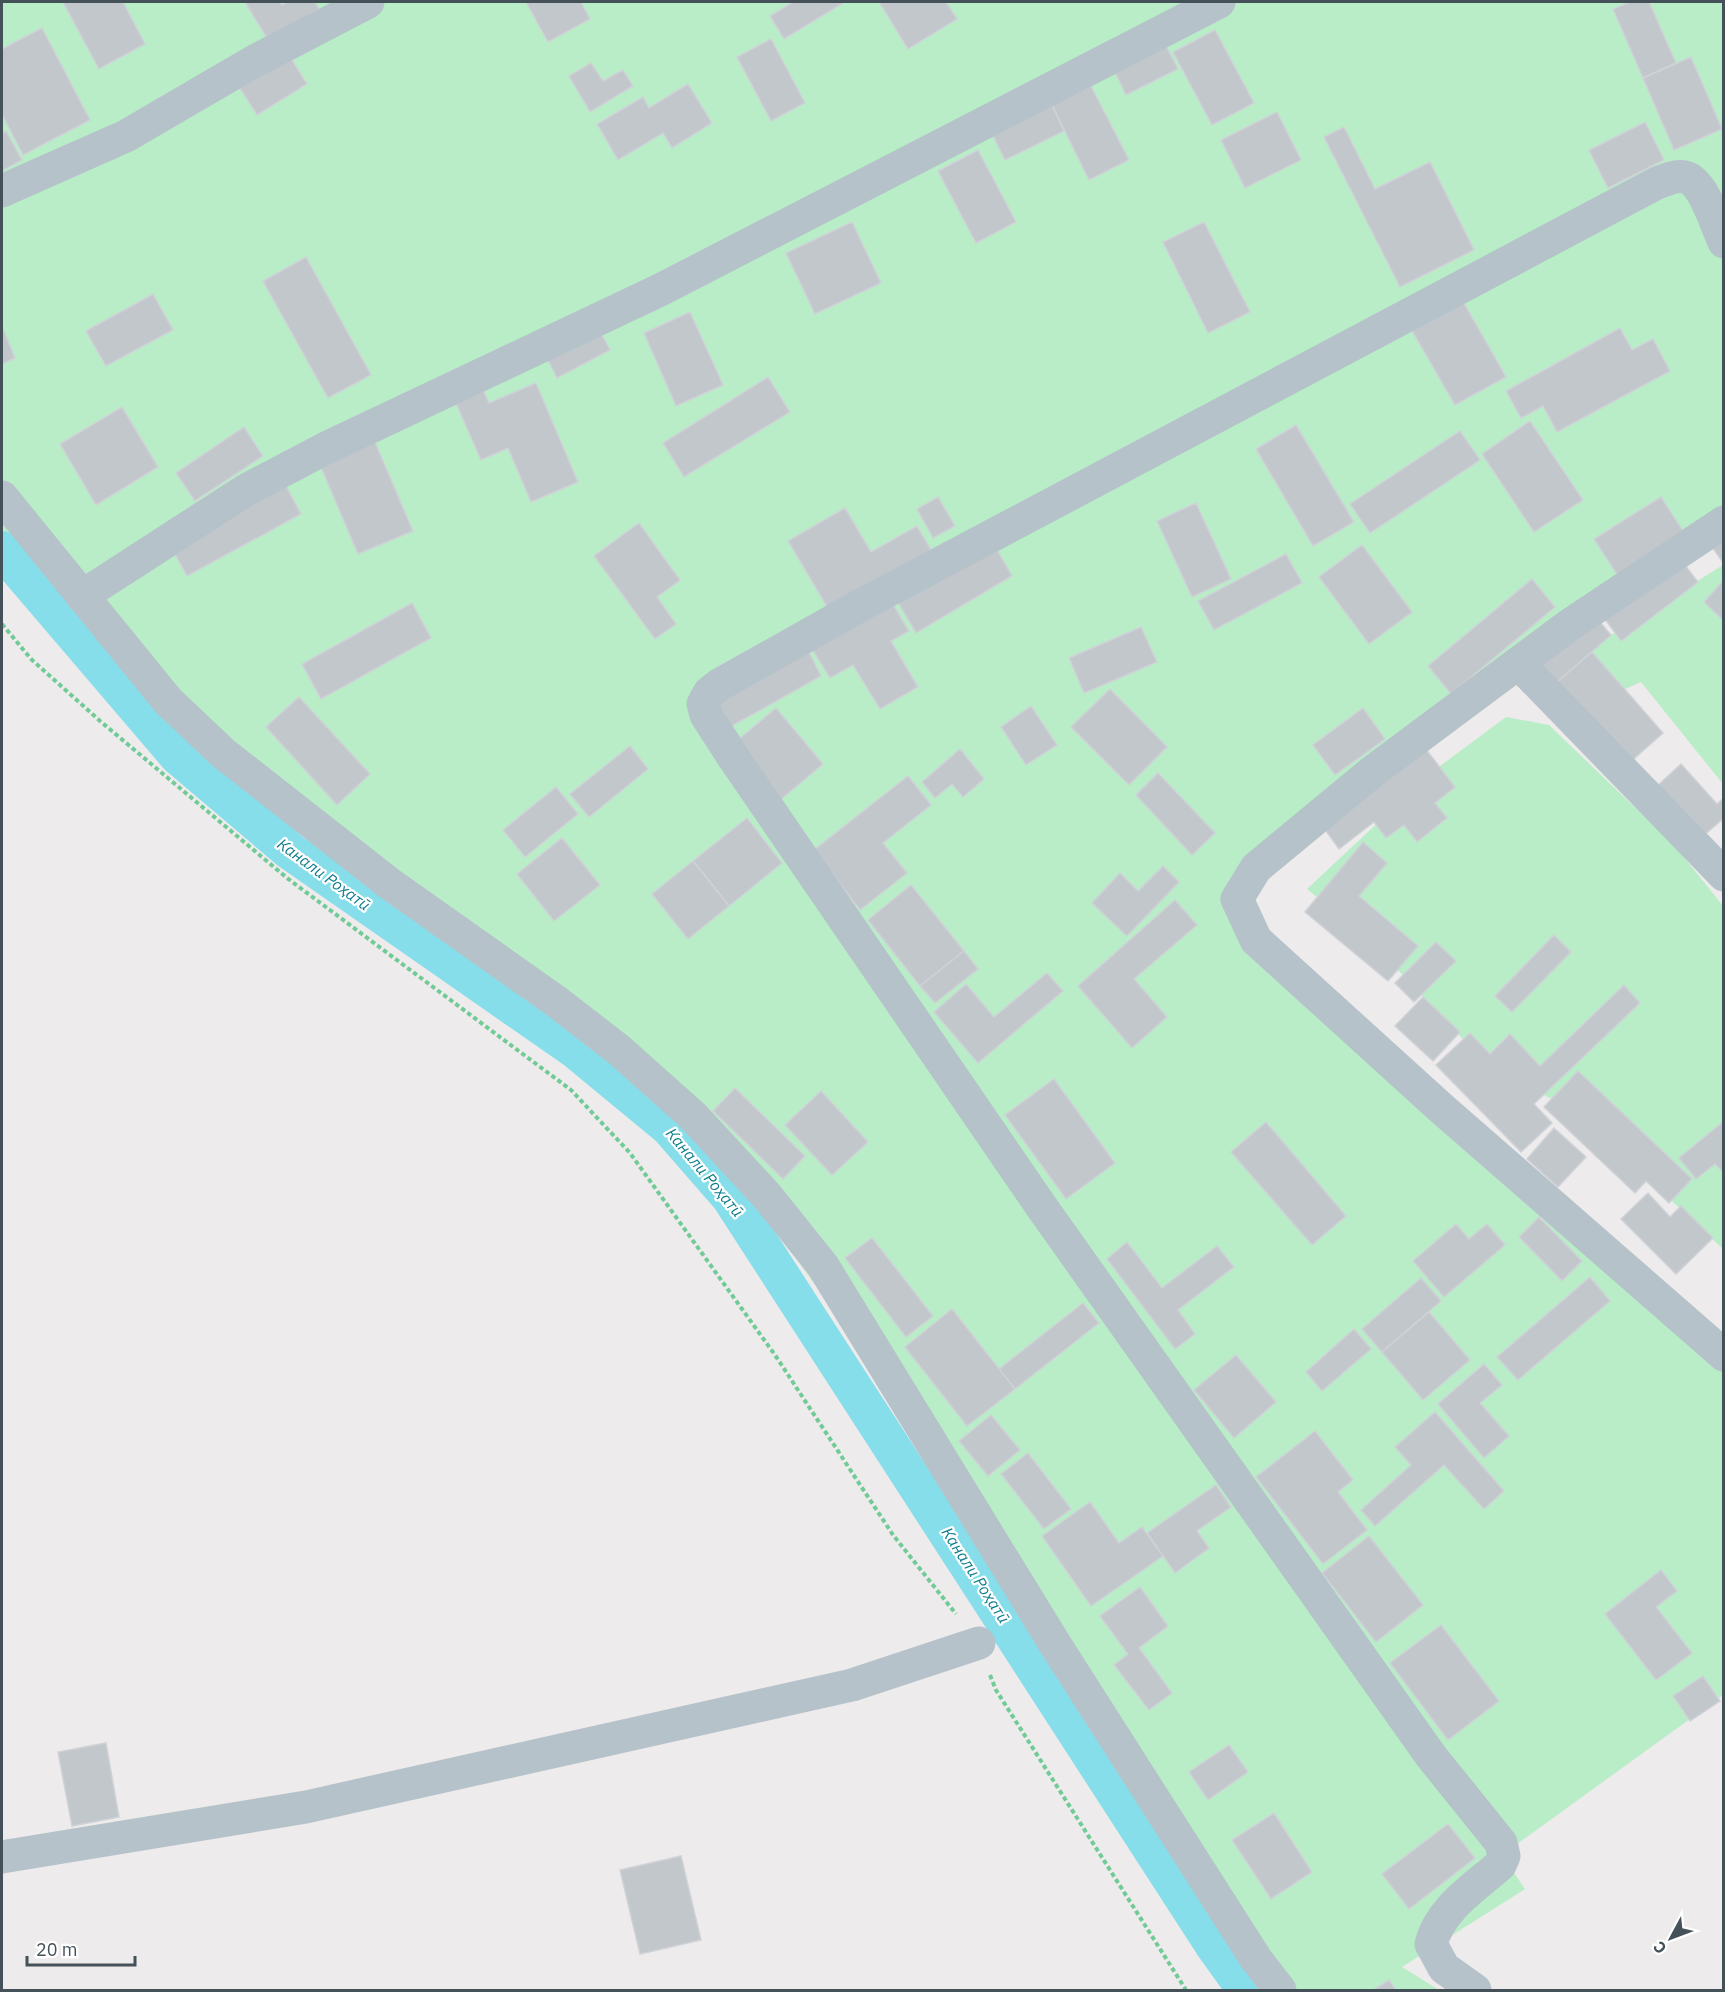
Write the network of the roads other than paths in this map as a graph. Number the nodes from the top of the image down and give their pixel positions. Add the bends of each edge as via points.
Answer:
1 (368, 2) edge
2 (1219, 2) edge
3 (2, 191) edge
4 (1724, 242) edge
5 (2, 497) edge
6 (1724, 522) edge
7 (82, 596) junction
8 (1518, 663) junction
9 (1724, 875) edge
10 (1724, 1355) edge
11 (979, 1643) road end
12 (2, 1857) edge
13 (1280, 1990) edge
14 (1475, 1990) edge

1 - 3 lane via 253,62 126,136
2 - 7 lane via 660,290 324,449 246,490
4 - 14 lane via 1703,193 1692,180 1679,177 1657,183 863,604 719,685 704,704 706,715 734,757 1041,1206 1424,1746 1501,1843 1504,1856 1500,1865 1447,1911 1431,1944 1444,1968
5 - 7 lane
6 - 8 lane
7 - 13 lane via 168,701 223,753 390,884 618,1050 693,1116 766,1196 823,1266 1053,1641 1256,1959
8 - 9 lane
8 - 10 lane via 1372,772 1256,868 1237,899 1256,940 1449,1116
11 - 12 lane via 852,1686 318,1805

